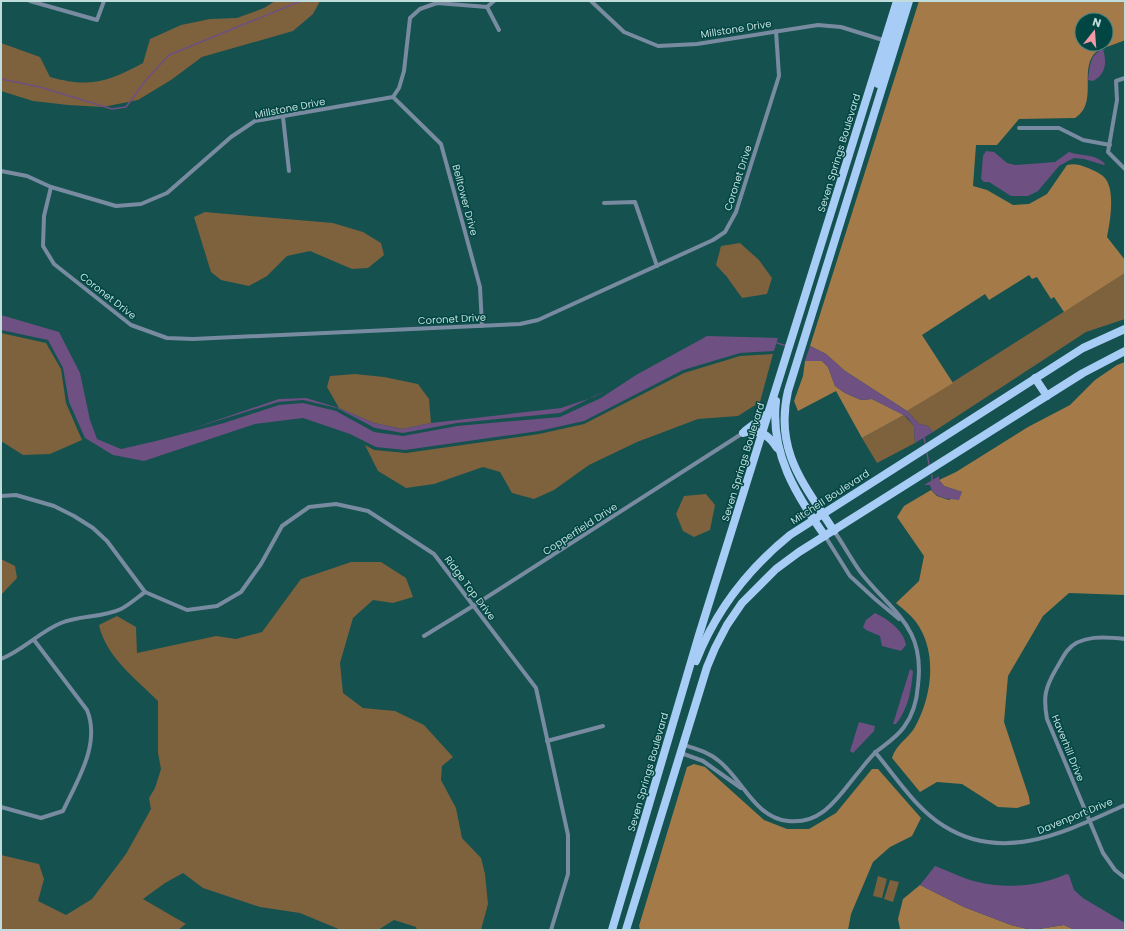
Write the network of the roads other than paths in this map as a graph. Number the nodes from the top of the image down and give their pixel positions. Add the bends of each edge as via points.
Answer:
1 (30, 1) edge
2 (104, 1) edge
3 (494, 1) edge
4 (591, 1) edge
5 (897, 1) edge
6 (902, 1) edge
7 (909, 1) edge
8 (487, 7) junction
9 (499, 30) dead end
10 (776, 31) junction
11 (890, 42) junction
12 (1125, 78) edge
13 (392, 97) junction
14 (283, 117) junction
15 (1019, 128) dead end
16 (1110, 145) junction
17 (1125, 169) edge
18 (1, 170) edge
19 (289, 171) dead end
20 (51, 187) junction
21 (604, 203) dead end
22 (657, 266) junction
23 (482, 326) junction
24 (1125, 329) edge
25 (1125, 352) edge
26 (1035, 378) junction
27 (777, 388) junction
28 (1047, 396) junction
29 (768, 413) junction
30 (743, 433) junction
31 (762, 433) junction
32 (779, 451) junction
33 (1, 496) edge
34 (823, 514) junction
35 (813, 520) junction
36 (834, 531) junction
37 (825, 536) junction
38 (145, 592) junction
39 (473, 606) junction
40 (906, 624) junction
41 (424, 636) dead end
42 (1125, 639) edge
43 (34, 640) junction
44 (1, 659) edge
45 (603, 726) dead end
46 (547, 741) junction
47 (684, 745) junction
48 (875, 752) junction
49 (681, 753) junction
50 (657, 780) junction
51 (743, 789) junction
52 (1125, 805) edge
53 (1, 807) edge
54 (1089, 821) junction
55 (1125, 878) edge
56 (551, 930) edge
57 (612, 930) edge
58 (626, 930) edge

1 - 2 street via 97,20
3 - 8 street
4 - 10 street, Millstone Drive via 624,32 658,46 697,44
5 - 11 main road, Seven Springs Boulevard
6 - 11 main road
7 - 11 main road, Seven Springs Boulevard
8 - 9 street
8 - 13 street via 437,3 420,9 410,18 404,71 399,88
10 - 11 street, Millstone Drive via 830,25
10 - 22 street, Coronet Drive via 779,76 731,222 725,232 713,240
11 - 27 main road, Seven Springs Boulevard
11 - 34 main road via 874,98 874,114 785,409 786,441 795,469
12 - 16 street via 1116,81 1117,100
13 - 14 street, Millstone Drive
13 - 23 street, Belltower Drive via 441,144 480,287
14 - 19 street
14 - 20 street, Millstone Drive via 254,121 231,136 167,193 141,204 116,206
15 - 16 street via 1059,128 1083,140
16 - 17 street via 1108,152
18 - 20 street, Millstone Drive via 26,176
20 - 23 street, Coronet Drive via 44,216 43,246 54,264 131,325 167,338
21 - 22 street via 635,202
22 - 23 street, Coronet Drive via 538,320 520,324
24 - 26 main road, Mitchell Boulevard via 1083,348
25 - 28 main road via 1104,360
26 - 28 main road
26 - 34 main road, Mitchell Boulevard
27 - 29 main road, Seven Springs Boulevard
27 - 32 main road via 775,426
28 - 36 main road
29 - 30 main road
29 - 31 main road, Seven Springs Boulevard
30 - 31 main road
30 - 39 street, Copperfield Drive
31 - 32 main road
31 - 50 main road, Seven Springs Boulevard
32 - 35 main road via 790,478
33 - 38 street via 16,495 54,506 93,528 107,541
34 - 35 main road, Mitchell Boulevard
34 - 36 main road
35 - 37 main road
35 - 50 main road, Mitchell Boulevard via 763,558 738,585 720,612 707,635 693,670
36 - 37 main road
36 - 40 street via 862,574
37 - 40 street via 850,576
37 - 47 main road via 772,573 742,603 727,625 707,667
38 - 39 street, Ridge Top Drive via 188,610 216,606 241,592 261,564 282,526 309,507 336,504 368,511 434,554
38 - 43 street via 121,609 107,614 72,618
39 - 41 street, Copperfield Drive
39 - 46 street, Ridge Top Drive via 536,688
40 - 48 street via 917,644 920,659 914,706 903,729
42 - 54 street, Haverhill Drive via 1102,636 1081,641 1068,650 1049,681 1043,701 1047,719
43 - 44 street
43 - 53 street via 88,710 92,723 88,756 62,811 41,818
45 - 46 street
46 - 56 street, Ridge Top Drive via 568,835 568,874
47 - 49 main road
47 - 51 street via 706,752 720,761
48 - 51 street via 825,811 808,820 787,821 776,818
48 - 54 street, Davenport Drive via 923,809 943,826 969,838 990,843 1012,844 1037,840
49 - 51 street via 703,761
49 - 58 main road
50 - 57 main road, Seven Springs Boulevard
52 - 54 street, Davenport Drive
54 - 55 street, Haverhill Drive via 1103,853 1115,870

